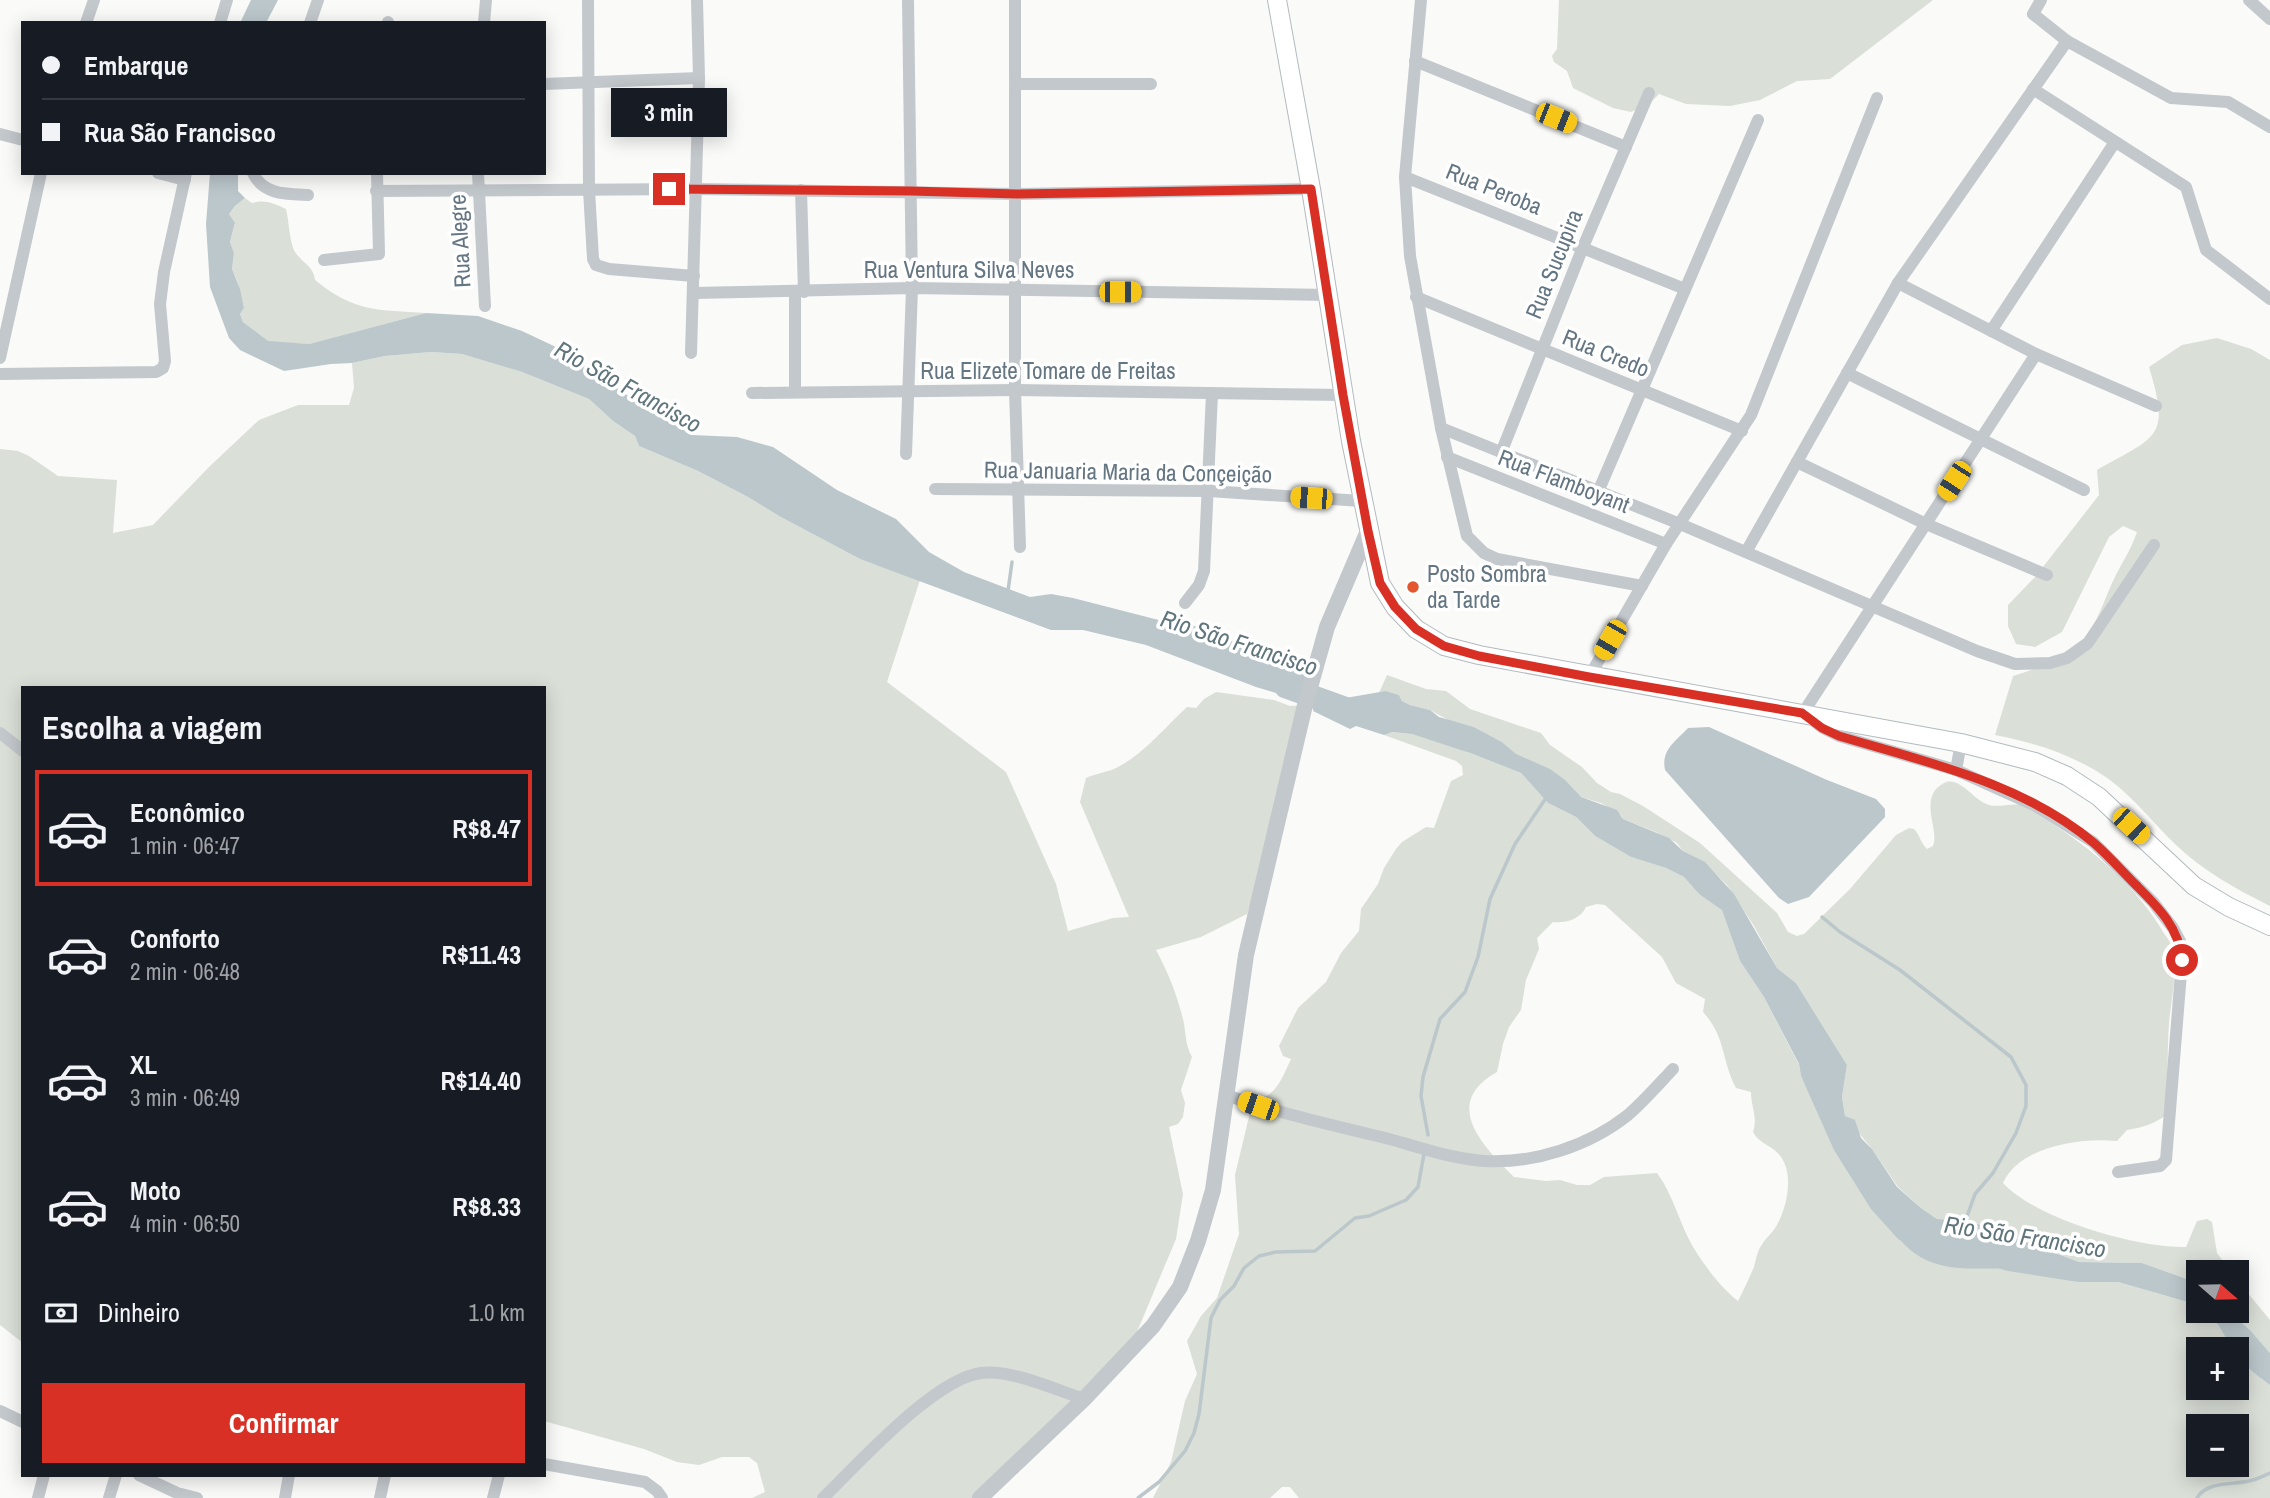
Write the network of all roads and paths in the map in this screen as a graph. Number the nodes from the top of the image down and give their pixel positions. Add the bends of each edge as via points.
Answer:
1 (94, 0) edge
2 (227, 0) edge
3 (318, 0) edge
4 (486, 0) edge
5 (588, 0) edge
6 (697, 0) edge
7 (908, 0) edge
8 (1015, 0) edge
9 (1277, 0) edge
10 (1421, 0) edge
11 (2040, 0) edge
12 (2249, 0) edge
13 (2270, 19) edge
14 (87, 21) edge
15 (221, 21) edge
16 (311, 21) edge
17 (484, 21) edge
18 (2067, 41) junction
19 (1415, 61) junction
20 (699, 78) junction
21 (589, 84) junction
22 (1016, 84) junction
23 (1151, 84) dead end
24 (546, 85) edge
25 (2033, 89) junction
26 (1649, 93) dead end
27 (1877, 98) dead end
28 (1758, 120) dead end
29 (2270, 127) edge
30 (0, 134) edge
31 (21, 139) edge
32 (2115, 142) junction
33 (1626, 147) junction
34 (41, 175) edge
35 (254, 175) edge
36 (377, 175) edge
37 (478, 175) edge
38 (185, 176) edge
39 (1405, 177) junction
40 (696, 189) junction
41 (1311, 189) junction
42 (478, 190) junction
43 (589, 190) junction
44 (801, 190) junction
45 (376, 191) junction
46 (911, 191) junction
47 (1017, 194) junction
48 (308, 195) dead end
49 (1583, 247) junction
50 (324, 260) dead end
51 (694, 276) junction
52 (1898, 283) junction
53 (912, 288) junction
54 (1685, 289) junction
55 (1016, 291) junction
56 (799, 292) junction
57 (694, 293) junction
58 (1329, 295) junction
59 (1416, 297) junction
60 (2270, 299) edge
61 (485, 306) dead end
62 (1991, 331) junction
63 (1542, 350) junction
64 (691, 353) dead end
65 (2036, 354) junction
66 (0, 358) edge
67 (1847, 373) junction
68 (0, 374) edge
69 (1640, 389) junction
70 (1015, 390) junction
71 (795, 391) junction
72 (910, 392) junction
73 (752, 393) dead end
74 (1212, 393) junction
75 (1343, 395) junction
76 (2156, 406) dead end
77 (1441, 428) junction
78 (1742, 431) junction
79 (1981, 439) junction
80 (1501, 453) junction
81 (906, 454) dead end
82 (1447, 457) junction
83 (1797, 462) junction
84 (935, 489) dead end
85 (1019, 489) junction
86 (2084, 490) dead end
87 (1209, 491) junction
88 (1598, 492) junction
89 (1362, 501) junction
90 (1680, 524) junction
91 (1926, 524) junction
92 (1368, 531) junction
93 (1667, 544) junction
94 (2154, 545) dead end
95 (1020, 547) dead end
96 (1746, 552) junction
97 (2047, 575) dead end
98 (1642, 586) junction
99 (1185, 603) dead end
100 (1871, 606) junction
101 (1589, 677) junction
102 (1802, 713) junction
103 (0, 733) edge
104 (1961, 743) junction
105 (21, 749) edge
106 (1956, 770) junction
107 (2270, 926) edge
108 (1673, 1069) dead end
109 (1226, 1095) junction
110 (2118, 1172) dead end
111 (1084, 1399) junction
112 (0, 1411) edge
113 (21, 1421) edge
114 (546, 1464) edge
115 (43, 1477) edge
116 (115, 1477) edge
117 (143, 1477) edge
118 (289, 1477) edge
119 (385, 1477) edge
120 (498, 1477) edge
121 (177, 1495) edge
122 (38, 1498) edge
123 (109, 1498) edge
124 (197, 1498) edge
125 (285, 1498) edge
126 (380, 1498) edge
127 (493, 1498) edge
128 (662, 1498) edge
129 (823, 1498) edge
130 (980, 1498) edge

1 - 14 street
2 - 15 street
3 - 16 street
4 - 17 street
5 - 21 street
6 - 20 street
7 - 46 street
8 - 22 street
9 - 41 main road
10 - 19 street
11 - 18 street via 2033,14
12 - 13 street
18 - 25 street
18 - 29 street via 2171,98 2228,102
19 - 33 street
19 - 39 street
20 - 21 street
20 - 40 street
21 - 24 street
21 - 43 street
22 - 23 street
22 - 47 street
25 - 32 street
25 - 52 street
26 - 33 street, Rua Sucupira
27 - 78 street
28 - 54 street
30 - 31 street
32 - 60 street via 2186,187 2206,250
32 - 62 street
33 - 49 street, Rua Sucupira
34 - 66 street
35 - 48 street via 278,193
36 - 45 street
37 - 42 street, Rua Alegre
38 - 68 street via 160,304 163,368 156,372
39 - 49 street, Rua Peroba
39 - 59 street
40 - 43 street
40 - 44 street
40 - 51 street
41 - 47 street
41 - 58 main road
42 - 43 street
42 - 45 street
42 - 61 street, Rua Alegre
43 - 51 street via 596,265
44 - 46 street
44 - 56 street
45 - 50 street via 377,256
46 - 47 street
46 - 53 street
47 - 55 street
49 - 54 street, Rua Peroba
49 - 63 street, Rua Sucupira
51 - 57 street
52 - 62 street
52 - 67 street
53 - 55 street, Rua Ventura Silva Neves
53 - 56 street, Rua Ventura Silva Neves
53 - 72 street
54 - 69 street
55 - 58 street, Rua Ventura Silva Neves
55 - 70 street
56 - 57 street, Rua Ventura Silva Neves
56 - 71 street
57 - 64 street
58 - 75 main road
59 - 63 street, Rua Credo
59 - 77 street
62 - 65 street
63 - 69 street, Rua Credo
63 - 80 street, Rua Sucupira
65 - 76 street
65 - 79 street
67 - 79 street
67 - 83 street
69 - 78 street, Rua Credo
69 - 88 street
70 - 72 street, Rua Elizete Tomare de Freitas
70 - 74 street, Rua Elizete Tomare de Freitas
70 - 85 street
71 - 72 street, Rua Elizete Tomare de Freitas
71 - 73 street, Rua Elizete Tomare de Freitas
72 - 81 street
74 - 75 street, Rua Elizete Tomare de Freitas
74 - 87 street
75 - 89 main road
77 - 80 street
77 - 82 street
78 - 90 street
79 - 86 street
79 - 91 street
80 - 88 street
82 - 93 street, Rua Flamboyant
82 - 98 street via 1467,536 1484,553
83 - 91 street
83 - 96 street
84 - 85 street, Rua Januaria Maria da Conçeição
85 - 87 street, Rua Januaria Maria da Conçeição
85 - 95 street
87 - 89 street, Rua Januaria Maria da Conçeição
87 - 99 street via 1204,571
88 - 90 street
89 - 92 main road
90 - 93 street
90 - 96 street
91 - 97 street
91 - 100 street
92 - 101 main road via 1380,583 1416,629 1444,646 1479,656
92 - 109 street via 1327,627 1312,677 1246,955
93 - 98 street
94 - 100 street via 2088,643 2067,659 2050,663 2002,660
96 - 100 street
98 - 101 street
100 - 102 street
101 - 102 main road
102 - 104 main road
102 - 106 street via 1839,736
103 - 105 street
104 - 106 street
104 - 107 main road via 2035,762 2067,776 2099,797 2194,886
106 - 110 street via 2034,805 2093,842 2152,902 2180,941 2166,1160 2160,1166
108 - 109 street via 1633,1110 1604,1131 1568,1148 1504,1160 1458,1156
109 - 111 street via 1213,1190 1180,1287 1153,1326
111 - 129 street via 999,1374 959,1378 899,1423
111 - 130 street
112 - 113 street
114 - 128 street via 645,1482
115 - 122 street
116 - 123 street
117 - 121 street
118 - 125 street
119 - 126 street
120 - 127 street
121 - 124 street

